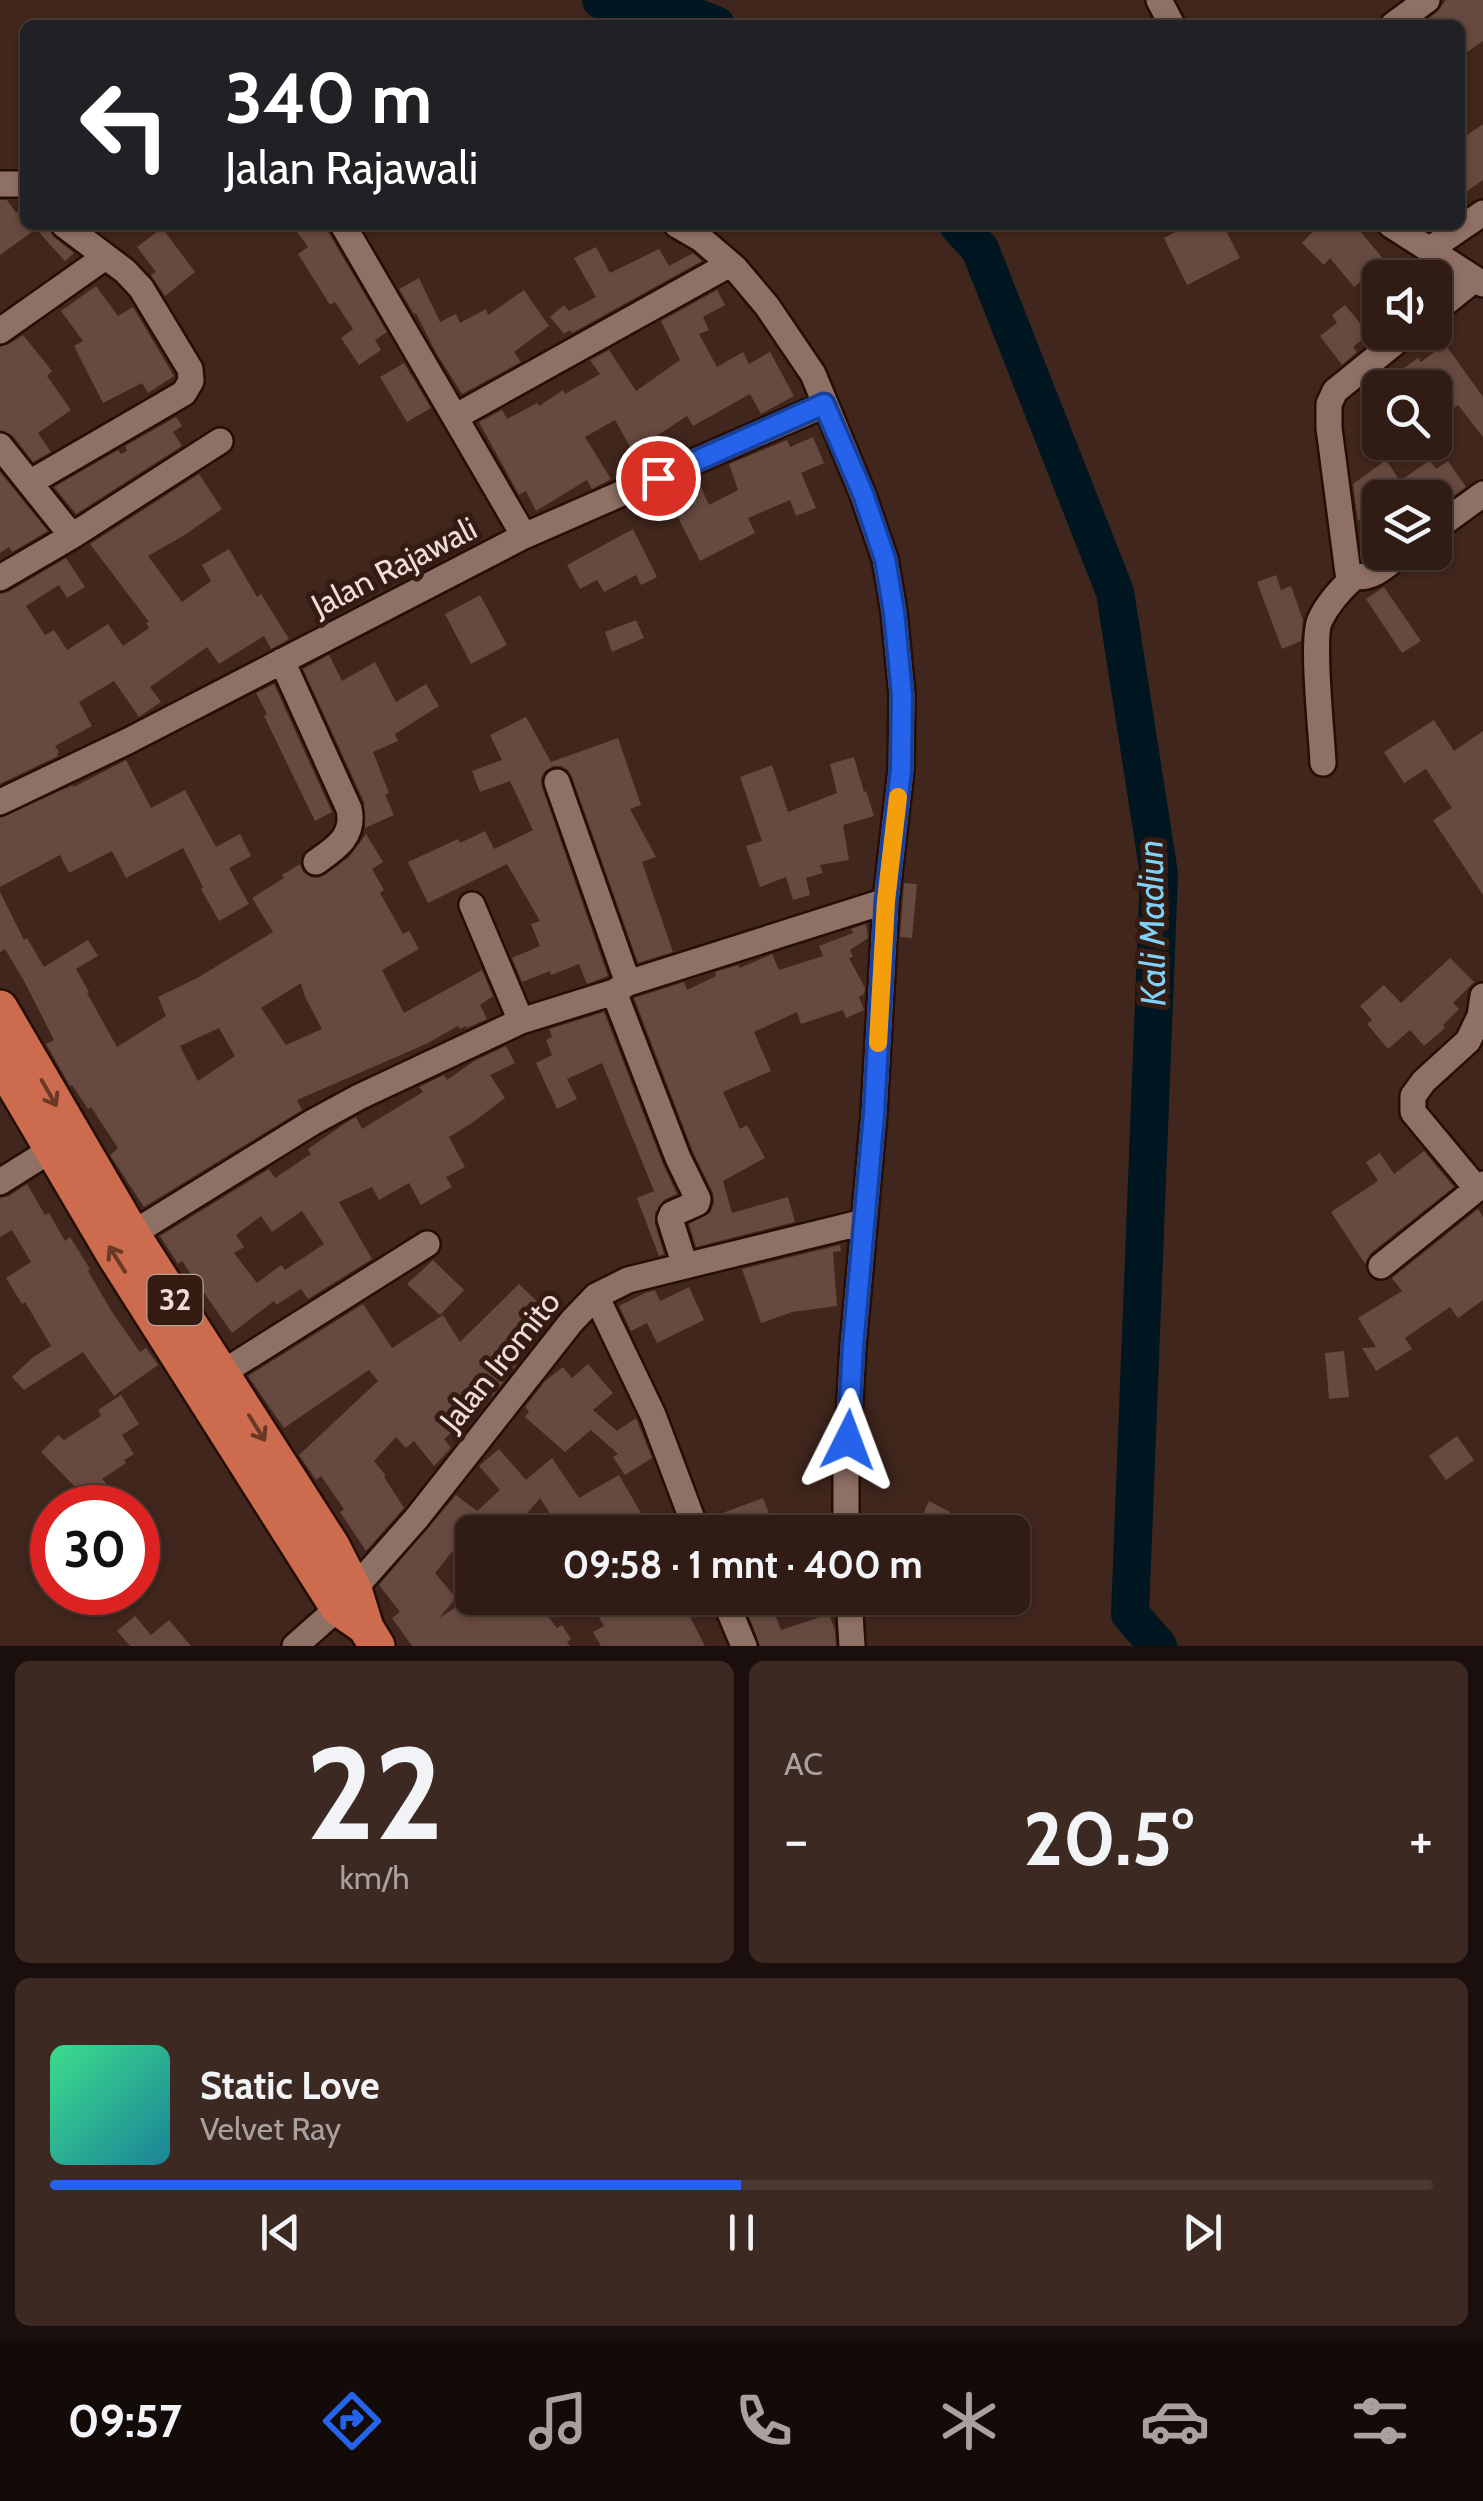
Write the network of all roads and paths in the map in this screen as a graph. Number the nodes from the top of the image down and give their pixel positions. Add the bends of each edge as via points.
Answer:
1 (1427, 0) edge
2 (1399, 20) edge
3 (70, 230) edge
4 (346, 230) edge
5 (686, 230) edge
6 (1399, 230) edge
7 (1458, 230) edge
8 (1430, 249) junction
9 (105, 257) junction
10 (730, 264) junction
11 (1479, 282) edge
12 (1452, 300) edge
13 (0, 330) edge
14 (1386, 350) edge
15 (824, 404) junction
16 (456, 416) junction
17 (220, 441) dead end
18 (0, 446) edge
19 (30, 482) junction
20 (1483, 494) edge
21 (1452, 517) edge
22 (72, 536) junction
23 (524, 536) junction
24 (1378, 570) edge
25 (1354, 577) junction
26 (0, 578) edge
27 (282, 661) junction
28 (1323, 762) dead end
29 (557, 782) dead end
30 (0, 802) edge
31 (316, 862) dead end
32 (886, 901) junction
33 (472, 905) dead end
34 (621, 987) junction
35 (1483, 996) edge
36 (0, 1008) edge
37 (521, 1021) junction
38 (0, 1062) edge
39 (51, 1150) junction
40 (0, 1182) edge
41 (1480, 1186) edge
42 (864, 1222) junction
43 (132, 1234) junction
44 (427, 1244) dead end
45 (685, 1266) junction
46 (1380, 1266) dead end
47 (596, 1296) junction
48 (222, 1374) junction
49 (690, 1515) edge
50 (846, 1515) edge
51 (731, 1615) edge
52 (851, 1615) edge
53 (359, 1618) edge
54 (295, 1646) edge
55 (744, 1646) edge
56 (852, 1646) edge

1 - 2 street
3 - 9 street
4 - 16 street
5 - 10 street
6 - 8 street
7 - 8 street
8 - 11 street
9 - 13 street
9 - 19 street via 141,288 191,381 184,393
10 - 15 street via 793,344
10 - 16 street
11 - 12 street
14 - 25 street via 1329,404 1348,573
15 - 23 street, Jalan Rajawali
15 - 32 street via 885,559 894,612 901,770
16 - 23 street
17 - 22 street
18 - 19 street
19 - 22 street
20 - 21 street
22 - 26 street
23 - 27 street, Jalan Rajawali
24 - 25 street
25 - 28 street via 1318,623
27 - 30 street, Jalan Rajawali
27 - 31 street via 352,820 342,843
29 - 34 street
32 - 34 street
32 - 42 street
33 - 37 street
34 - 37 street
34 - 45 street via 698,1200 670,1220
35 - 41 street via 1468,1041 1413,1096 1414,1112
36 -> 43 highway, 32
37 - 43 street via 313,1122
38 - 39 highway, 32
39 - 40 street
53 -> 39 highway, 32
41 - 46 street
42 - 45 street, Jalan Iromito
42 - 50 street
43 - 48 highway, 32
44 - 48 street
45 - 47 street, Jalan Iromito
47 - 49 street
47 - 53 street, Jalan Iromito via 416,1519
48 -> 53 highway, 32 via 332,1546
51 - 55 street
52 - 56 street
53 - 54 street, Jalan Iromito

